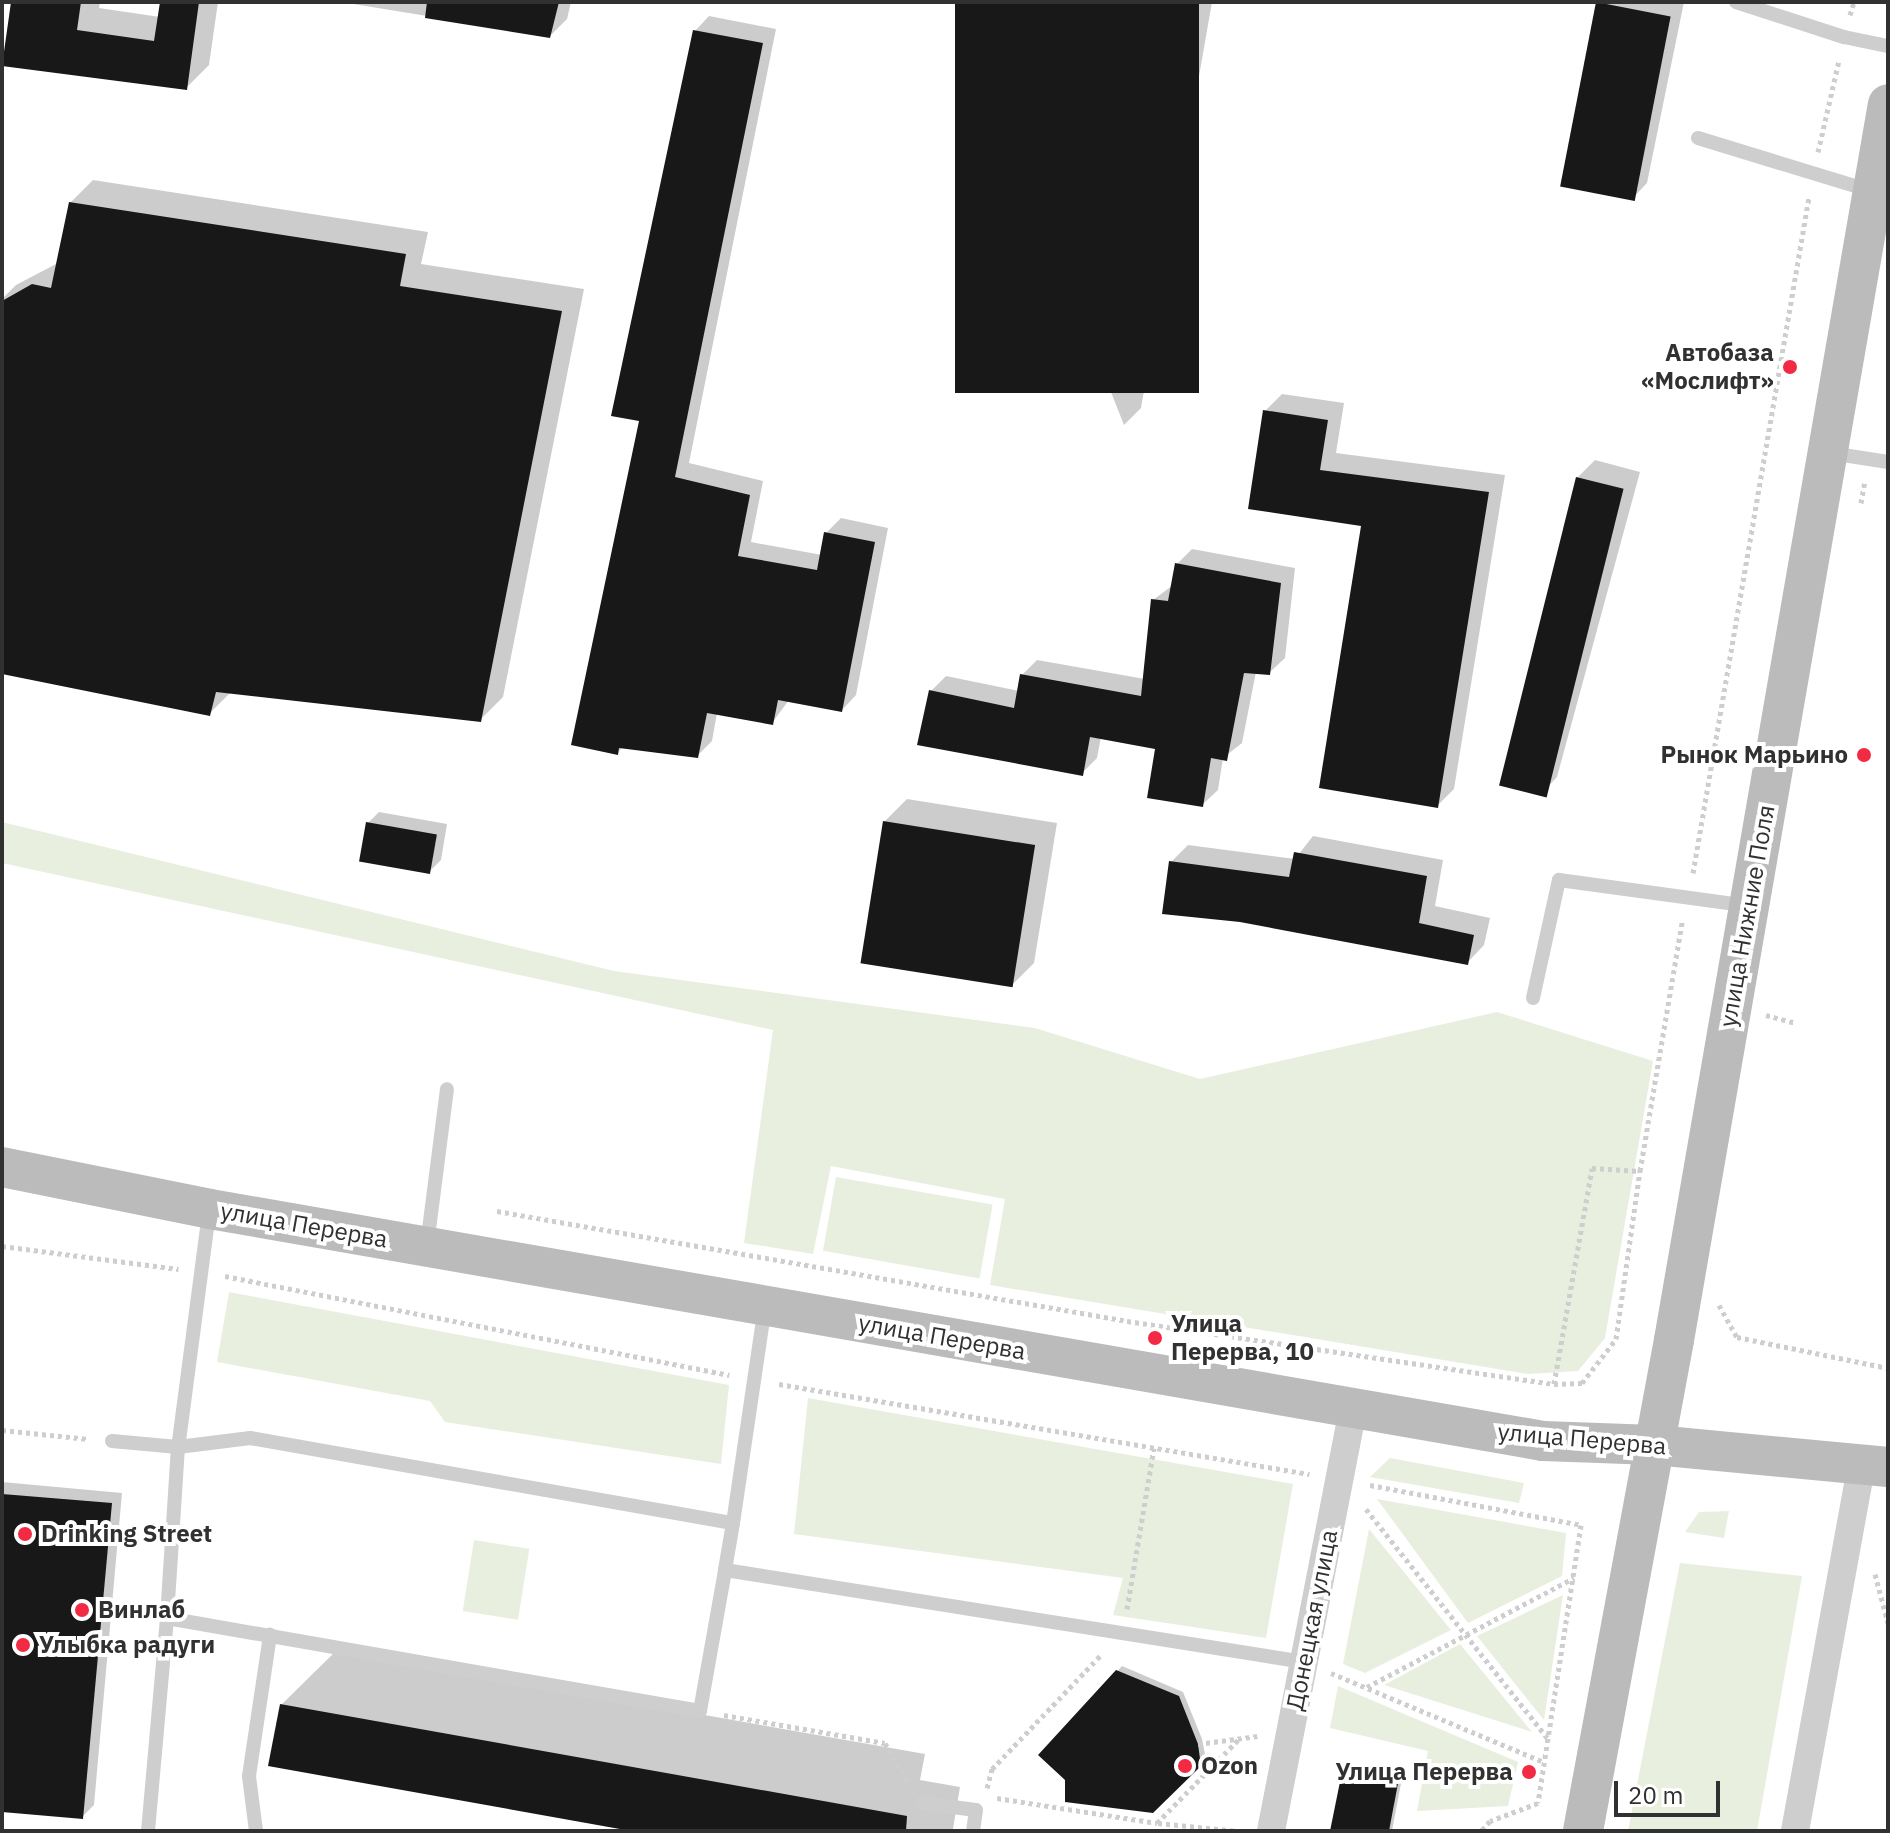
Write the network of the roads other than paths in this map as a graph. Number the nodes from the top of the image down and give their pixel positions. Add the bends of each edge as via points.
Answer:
1 (1736, 2) edge
2 (1888, 46) edge
3 (1888, 104) edge
4 (1698, 138) dead end
5 (1871, 191) junction
6 (1826, 452) junction
7 (1888, 462) edge
8 (1749, 906) junction
9 (1533, 998) dead end
10 (447, 1089) dead end
11 (2, 1167) edge
12 (210, 1209) junction
13 (427, 1246) junction
14 (765, 1306) junction
15 (1353, 1409) junction
16 (112, 1441) road end
17 (1655, 1445) junction
18 (178, 1447) junction
19 (1875, 1464) edge
20 (733, 1523) junction
21 (725, 1570) junction
22 (167, 1618) junction
23 (270, 1635) junction
24 (1304, 1662) junction
25 (922, 1803) road end
26 (148, 1831) edge
27 (256, 1831) edge
28 (973, 1831) edge
29 (1271, 1831) edge
30 (1583, 1831) edge
31 (1795, 1831) edge

1 - 2 lane
3 - 5 main road, улица Нижние Поля
4 - 5 lane
5 - 6 main road, улица Нижние Поля
6 - 7 lane
6 - 8 main road, улица Нижние Поля
8 - 9 lane via 1559,880
8 - 17 main road, улица Нижние Поля
10 - 13 lane
11 - 12 main road, улица Перерва
12 - 13 main road, улица Перерва
12 - 18 lane
13 - 14 main road, улица Перерва
14 - 15 main road, улица Перерва
14 - 20 lane
15 - 17 main road, улица Перерва via 1543,1441
15 - 24 street, Донецкая улица
16 - 18 lane
17 - 19 main road, улица Перерва
17 - 30 main road
18 - 20 lane via 250,1438
18 - 22 lane
19 - 31 street
20 - 21 lane
21 - 23 lane via 700,1711
21 - 24 lane
22 - 23 lane
22 - 26 lane
23 - 27 lane via 249,1776
24 - 29 street, Донецкая улица
25 - 28 lane via 976,1810

